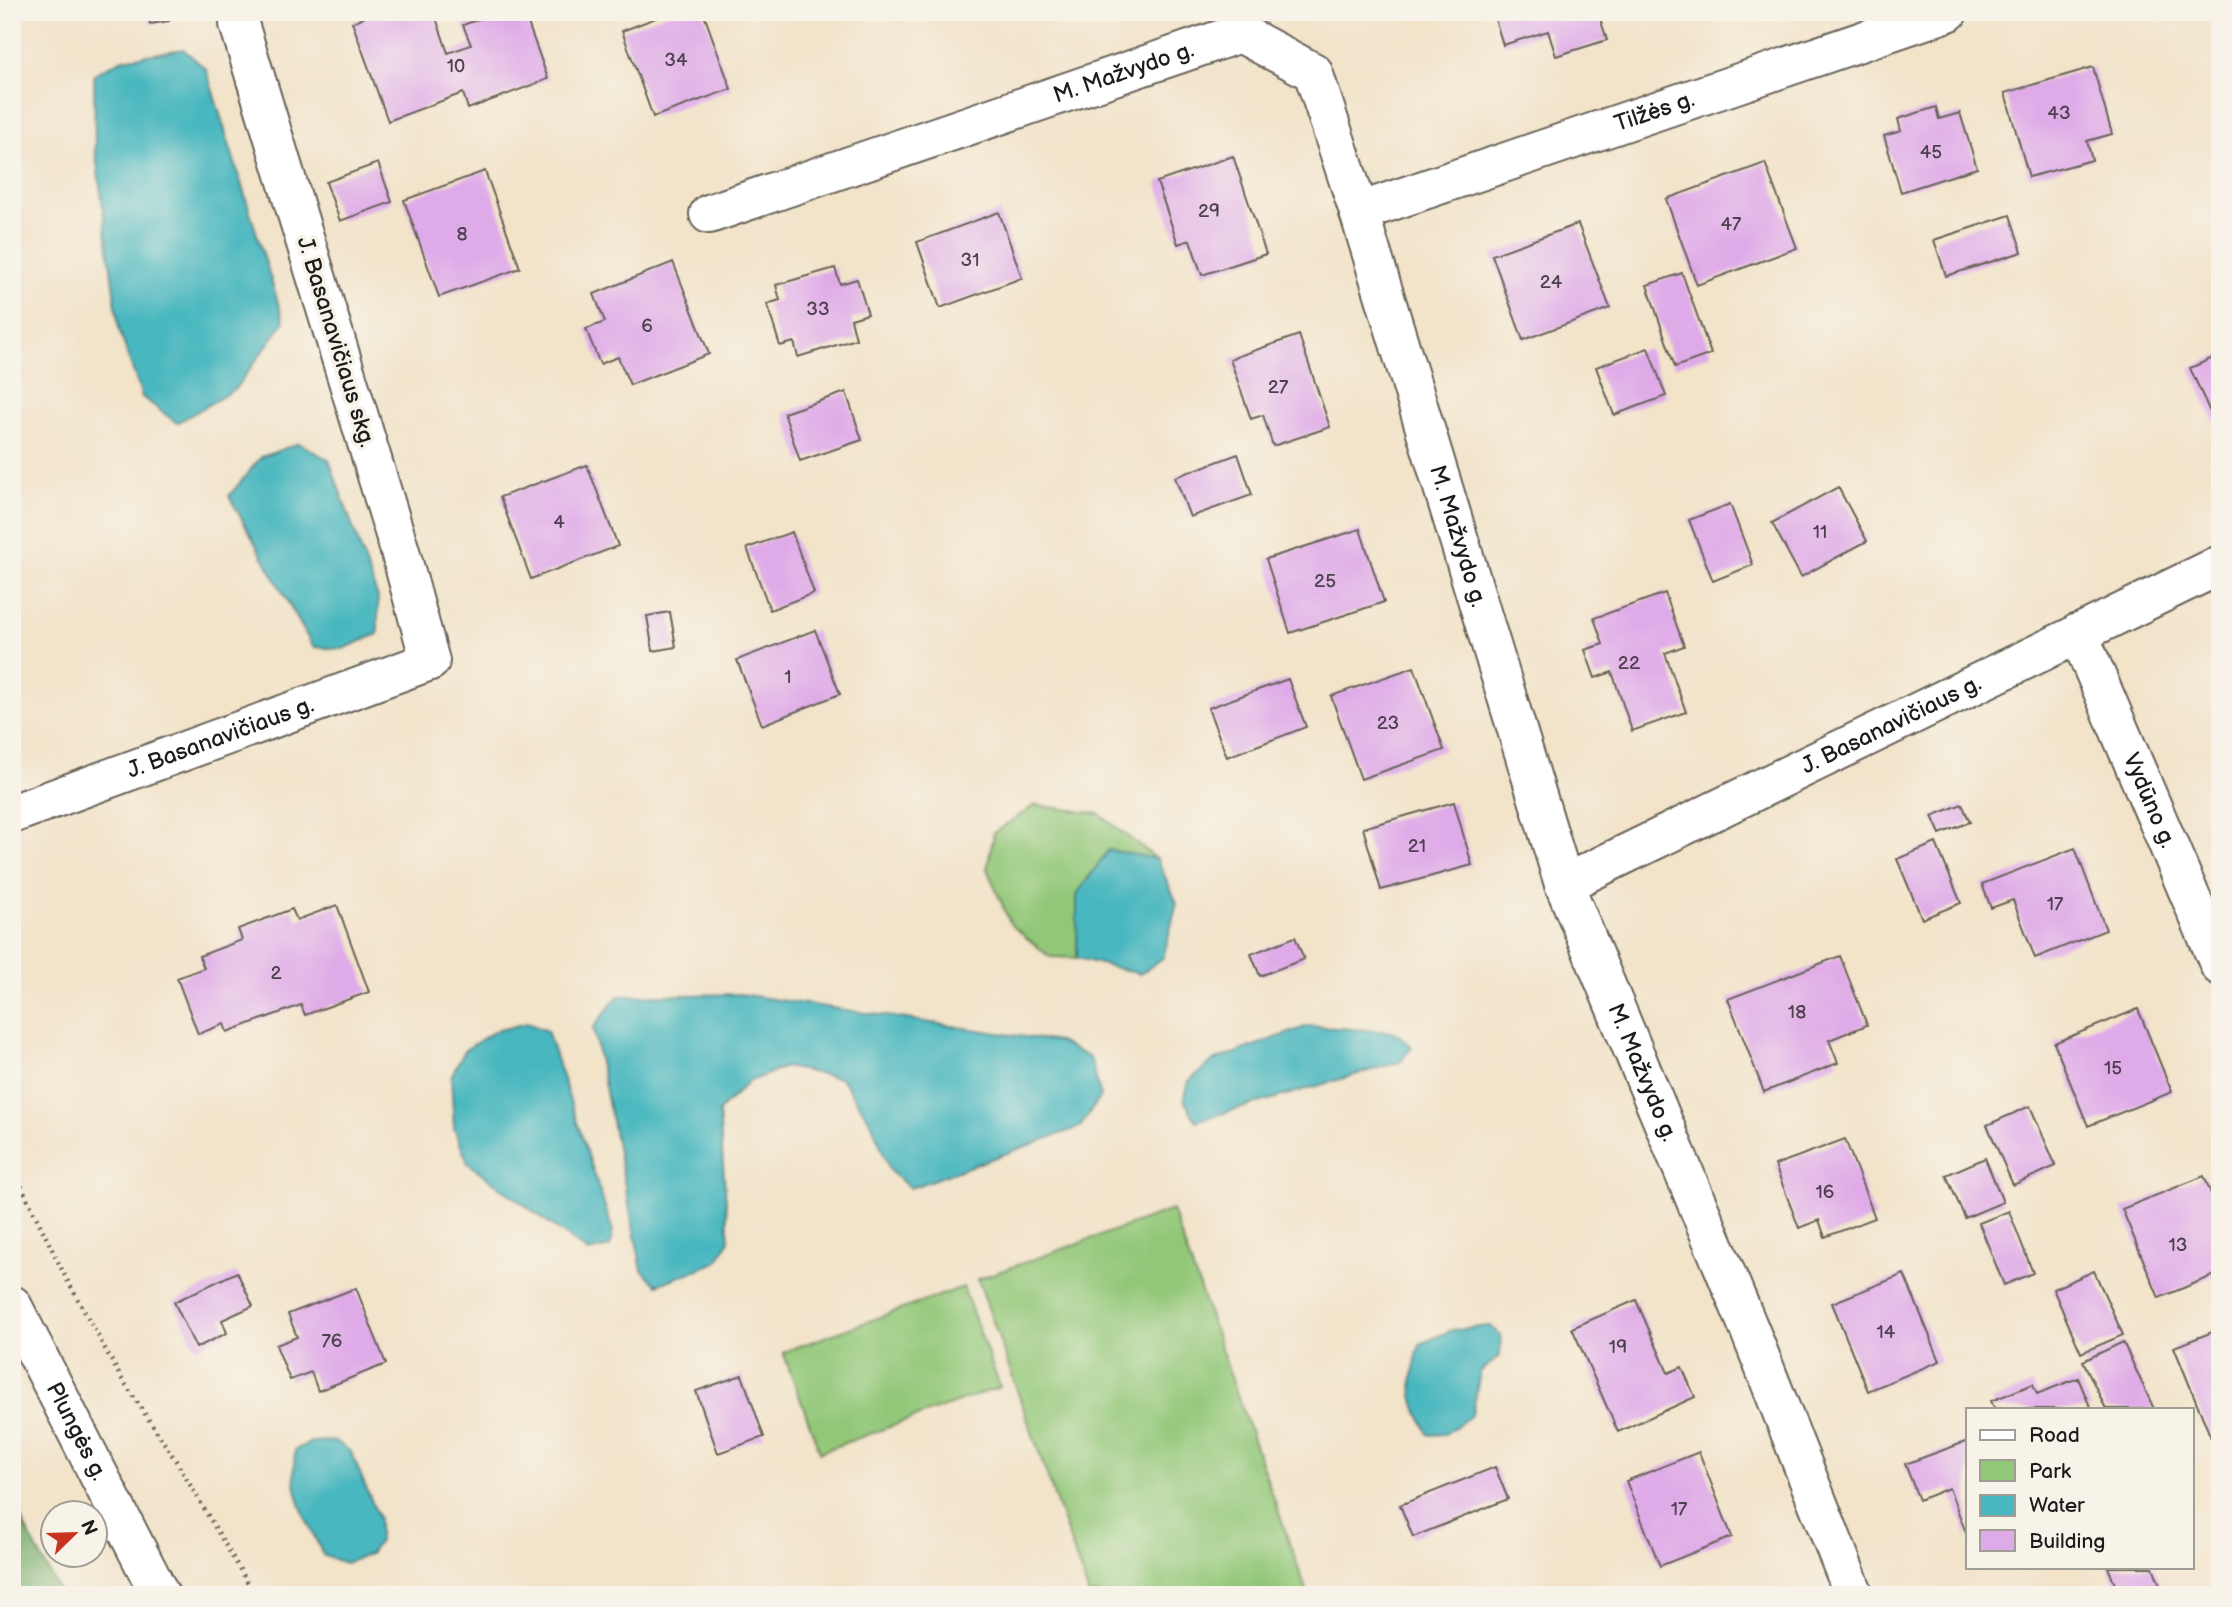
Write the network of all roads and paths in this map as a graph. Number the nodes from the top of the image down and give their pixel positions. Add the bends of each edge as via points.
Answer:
1 (1948, 12) edge
2 (239, 24) dead end
3 (1359, 212) junction
4 (709, 214) dead end
5 (2220, 565) edge
6 (2078, 633) junction
7 (430, 661) joint
8 (12, 814) edge
9 (1564, 884) junction
10 (2220, 966) edge
11 (12, 1167) edge
12 (12, 1305) edge
13 (160, 1595) edge
14 (255, 1595) edge
15 (1854, 1595) edge

1 - 3 street, Tilžės g.
2 - 7 street, J. Basanavičiaus skg.
3 - 4 street, M. Mažvydo g. via 1313,72 1241,33
3 - 9 street, M. Mažvydo g.
5 - 6 street, J. Basanavičiaus g.
6 - 9 street, J. Basanavičiaus g.
6 - 10 street, Vydūno g.
7 - 8 street, J. Basanavičiaus g.
9 - 15 street, M. Mažvydo g.
11 - 14 path via 120,1376
12 - 13 street, Plungės g.

